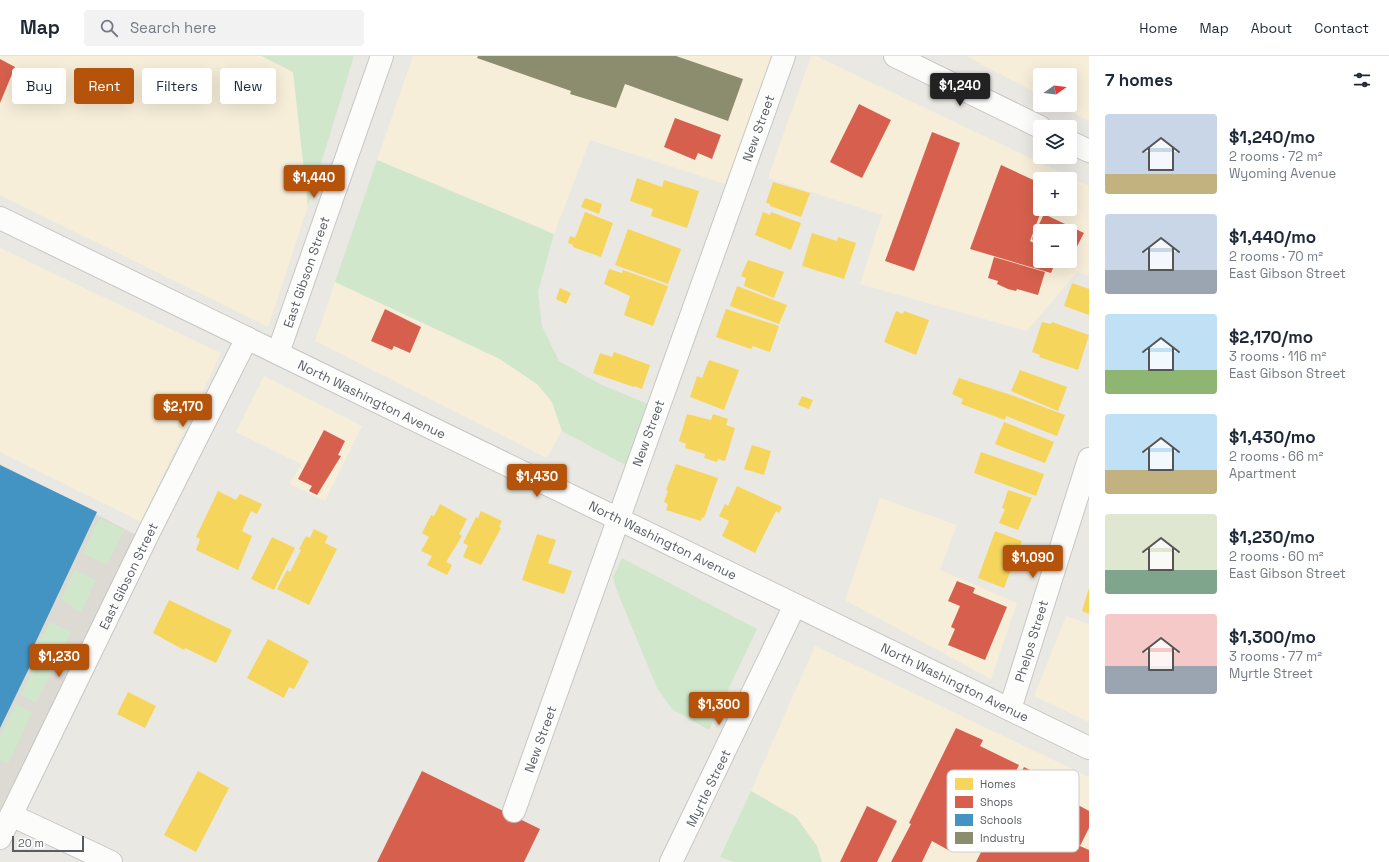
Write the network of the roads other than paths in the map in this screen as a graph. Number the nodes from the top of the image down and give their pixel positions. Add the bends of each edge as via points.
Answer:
1 (382, 56) edge
2 (784, 56) edge
3 (895, 56) edge
4 (1033, 124) edge
5 (1077, 145) edge
6 (1089, 151) edge
7 (0, 218) edge
8 (247, 338) junction
9 (278, 353) junction
10 (1089, 459) edge
11 (618, 518) junction
12 (795, 605) junction
13 (1010, 709) junction
14 (1089, 748) edge
15 (514, 811) dead end
16 (11, 815) junction
17 (0, 838) edge
18 (111, 862) edge
19 (671, 862) edge

1 - 9 street, East Gibson Street
2 - 11 street, New Street
3 - 4 street
5 - 6 street
7 - 8 street, North Washington Avenue
8 - 9 street, North Washington Avenue
8 - 16 street, East Gibson Street via 148,532
9 - 11 street, North Washington Avenue
10 - 13 street, Phelps Street
11 - 12 street, North Washington Avenue
11 - 15 street, New Street
12 - 13 street, North Washington Avenue
12 - 19 street, Myrtle Street
13 - 14 street, North Washington Avenue
16 - 17 street, East Gibson Street
16 - 18 street

